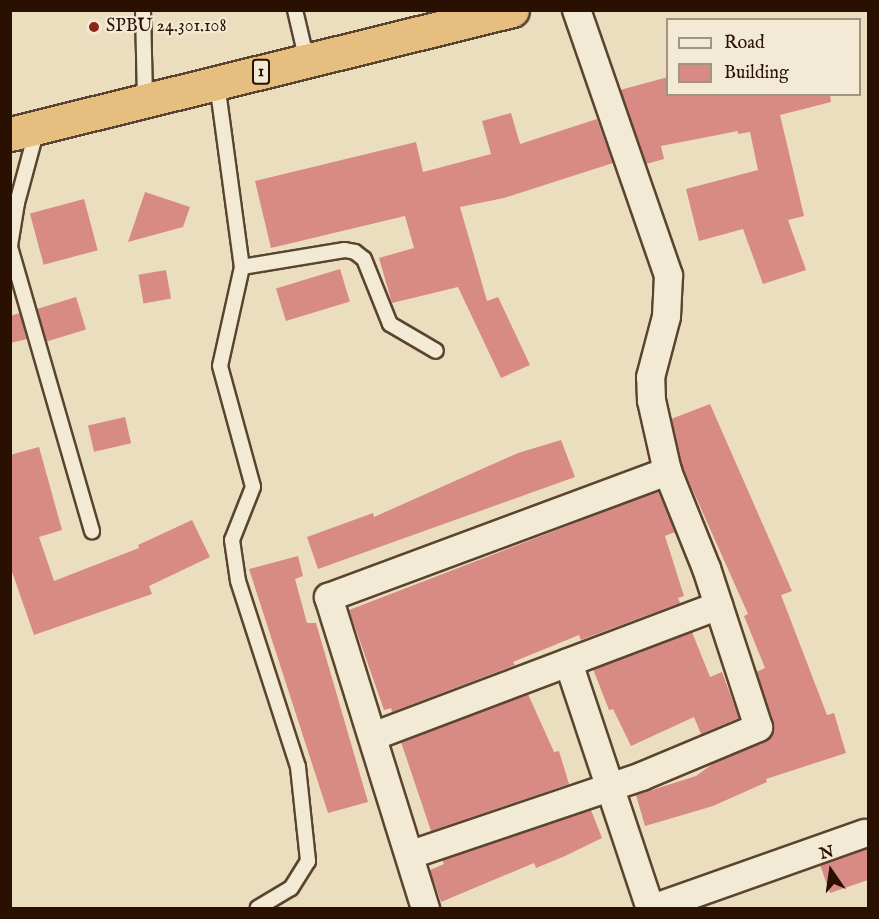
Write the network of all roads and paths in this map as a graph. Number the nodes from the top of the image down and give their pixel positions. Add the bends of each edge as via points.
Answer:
1 (143, 10) edge
2 (295, 10) edge
3 (512, 10) edge
4 (576, 10) edge
5 (307, 61) junction
6 (217, 83) junction
7 (145, 100) junction
8 (24, 130) edge
9 (10, 247) edge
10 (242, 267) junction
11 (436, 351) dead end
12 (668, 471) junction
13 (92, 531) dead end
14 (718, 605) junction
15 (568, 662) junction
16 (372, 736) junction
17 (611, 786) junction
18 (864, 832) dead end
19 (411, 854) junction
20 (258, 909) edge
21 (425, 909) edge
22 (651, 909) edge

1 - 7 lane
2 - 5 lane
3 - 5 highway, 1
4 - 12 street via 668,275 666,316 650,377
5 - 6 highway, 1
6 - 7 highway, 1
6 - 10 lane
7 - 8 highway, 1
8 - 9 lane
9 - 13 lane
10 - 11 lane via 345,250 355,252 364,259 390,324
10 - 20 lane via 220,366 253,487 232,540 238,581 298,767 308,861 291,888
12 - 14 street
12 - 16 street via 328,597
14 - 15 street
14 - 17 street via 758,727
15 - 16 street
15 - 17 street
16 - 19 street
17 - 19 street
17 - 22 street
18 - 22 street
19 - 21 street

